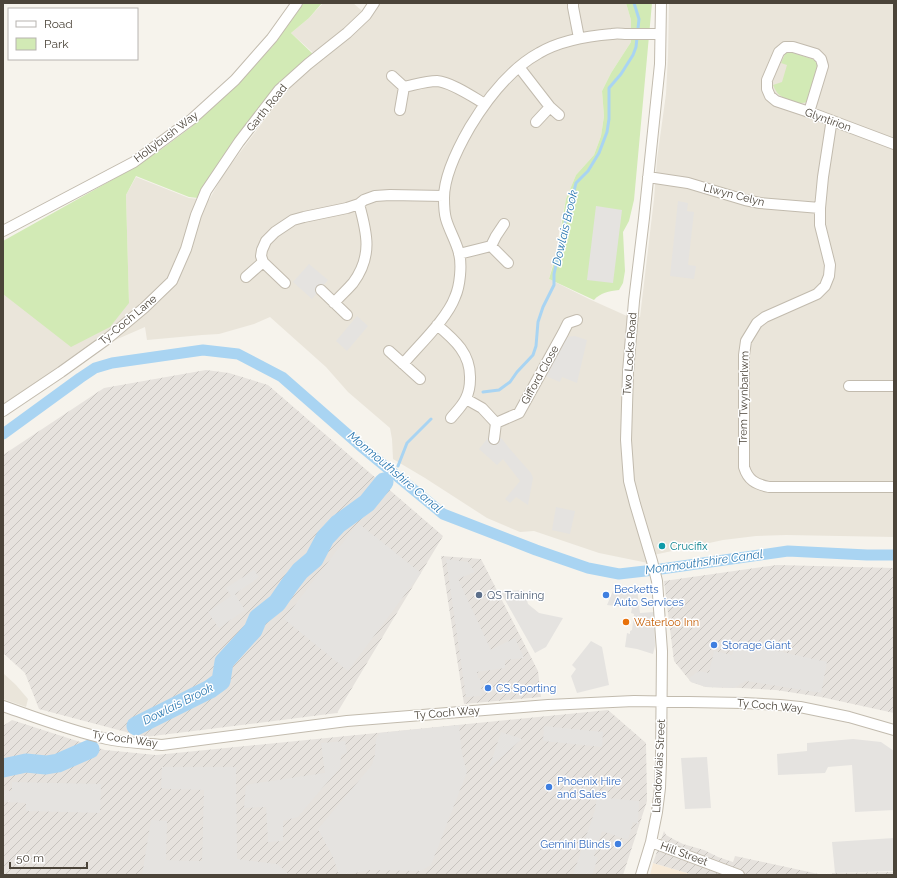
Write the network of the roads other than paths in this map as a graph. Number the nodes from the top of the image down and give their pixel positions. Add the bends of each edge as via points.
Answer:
1 (297, 3) edge
2 (374, 3) edge
3 (573, 3) edge
4 (661, 3) edge
5 (660, 34) junction
6 (579, 38) junction
7 (519, 67) junction
8 (392, 76) dead end
9 (404, 87) junction
10 (485, 104) junction
11 (550, 107) junction
12 (400, 110) dead end
13 (809, 112) junction
14 (559, 115) dead end
15 (536, 122) dead end
16 (833, 122) junction
17 (894, 144) edge
18 (648, 177) junction
19 (206, 192) joint
20 (444, 196) junction
21 (359, 204) junction
22 (820, 208) junction
23 (504, 224) dead end
24 (3, 231) edge
25 (491, 246) junction
26 (459, 254) junction
27 (263, 262) junction
28 (508, 263) dead end
29 (246, 277) dead end
30 (285, 283) dead end
31 (321, 290) dead end
32 (334, 303) junction
33 (347, 316) dead end
34 (577, 320) dead end
35 (437, 325) junction
36 (389, 351) dead end
37 (403, 364) junction
38 (420, 379) dead end
39 (849, 386) dead end
40 (894, 386) edge
41 (466, 399) junction
42 (3, 411) edge
43 (451, 418) dead end
44 (496, 423) junction
45 (494, 439) dead end
46 (894, 487) edge
47 (662, 702) junction
48 (3, 706) edge
49 (894, 730) edge
50 (651, 842) junction
51 (641, 875) edge
52 (739, 875) edge

1 - 24 street, Hollybush Way via 272,38 235,80 192,119 134,162
2 - 19 street, Garth Road via 366,15 347,33 279,90
3 - 6 street
4 - 5 street, Two Locks Road
5 - 6 street via 614,33
5 - 18 street, Two Locks Road via 660,64
6 - 7 street via 539,53
7 - 10 street
7 - 11 street
8 - 9 street
9 - 10 street via 439,81
9 - 12 street
10 - 20 street via 464,136 455,156 447,176
11 - 14 street
11 - 15 street
13 - 13 street, Glyntirion via 776,101 767,89 767,80 779,52 785,47 816,54 824,66
13 - 16 street, Glyntirion
16 - 17 street, Glyntirion
16 - 22 street, Trem Twynbarlwm
18 - 22 street, Llwyn Celyn via 688,183 760,203
18 - 47 street, Two Locks Road via 633,308 626,440 629,481 656,578 661,631
19 - 42 street, Ty-Coch Lane via 172,281 107,339
20 - 21 street via 390,194 375,196
20 - 26 street via 446,219
21 - 27 street via 289,222 266,241 261,256
21 - 32 street via 367,241 366,256 362,269
22 - 46 street, Trem Twynbarlwm via 820,225 830,265 825,286 817,294 765,317 757,323 746,341 744,467 752,480 769,487
23 - 25 street
25 - 26 street
25 - 28 street
26 - 35 street via 461,269 455,297
27 - 29 street
27 - 30 street
31 - 32 street
32 - 33 street
34 - 44 street, Gifford Close via 568,323 519,413
35 - 37 street
35 - 41 street via 467,357 470,386
36 - 37 street
37 - 38 street
39 - 40 street
41 - 43 street
41 - 44 street via 482,408
44 - 45 street
47 - 48 street, Ty Coch Way via 548,704 347,721 162,745 99,737
47 - 49 street, Ty Coch Way via 800,707
47 - 50 street, Llandowlais Street via 660,788
50 - 51 street, Llandowlais Street
50 - 52 street, Hill Street

